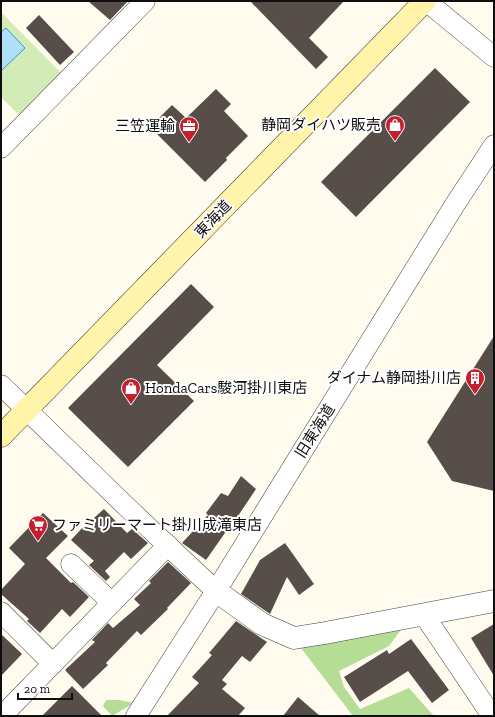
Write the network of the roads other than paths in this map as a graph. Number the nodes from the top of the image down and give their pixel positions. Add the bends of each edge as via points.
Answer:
1 (145, 1) edge
2 (426, 1) edge
3 (494, 57) edge
4 (494, 145) edge
5 (1, 148) edge
6 (1, 385) edge
7 (27, 410) junction
8 (1, 436) edge
9 (168, 545) junction
10 (71, 564) dead end
11 (216, 591) junction
12 (494, 601) edge
13 (112, 603) junction
14 (1, 612) edge
15 (424, 615) junction
16 (53, 664) junction
17 (2, 716) edge
18 (136, 716) edge
19 (492, 716) edge

1 - 5 street
2 - 3 street
2 - 7 main road, 東海道
4 - 11 street, 旧東海道
6 - 7 street
7 - 8 main road, 東海道
7 - 9 street
9 - 11 street
9 - 13 street
10 - 13 street
11 - 15 street via 262,624 294,638
11 - 18 street, 旧東海道
12 - 15 street
13 - 16 street
14 - 16 street
15 - 19 street
16 - 17 street

